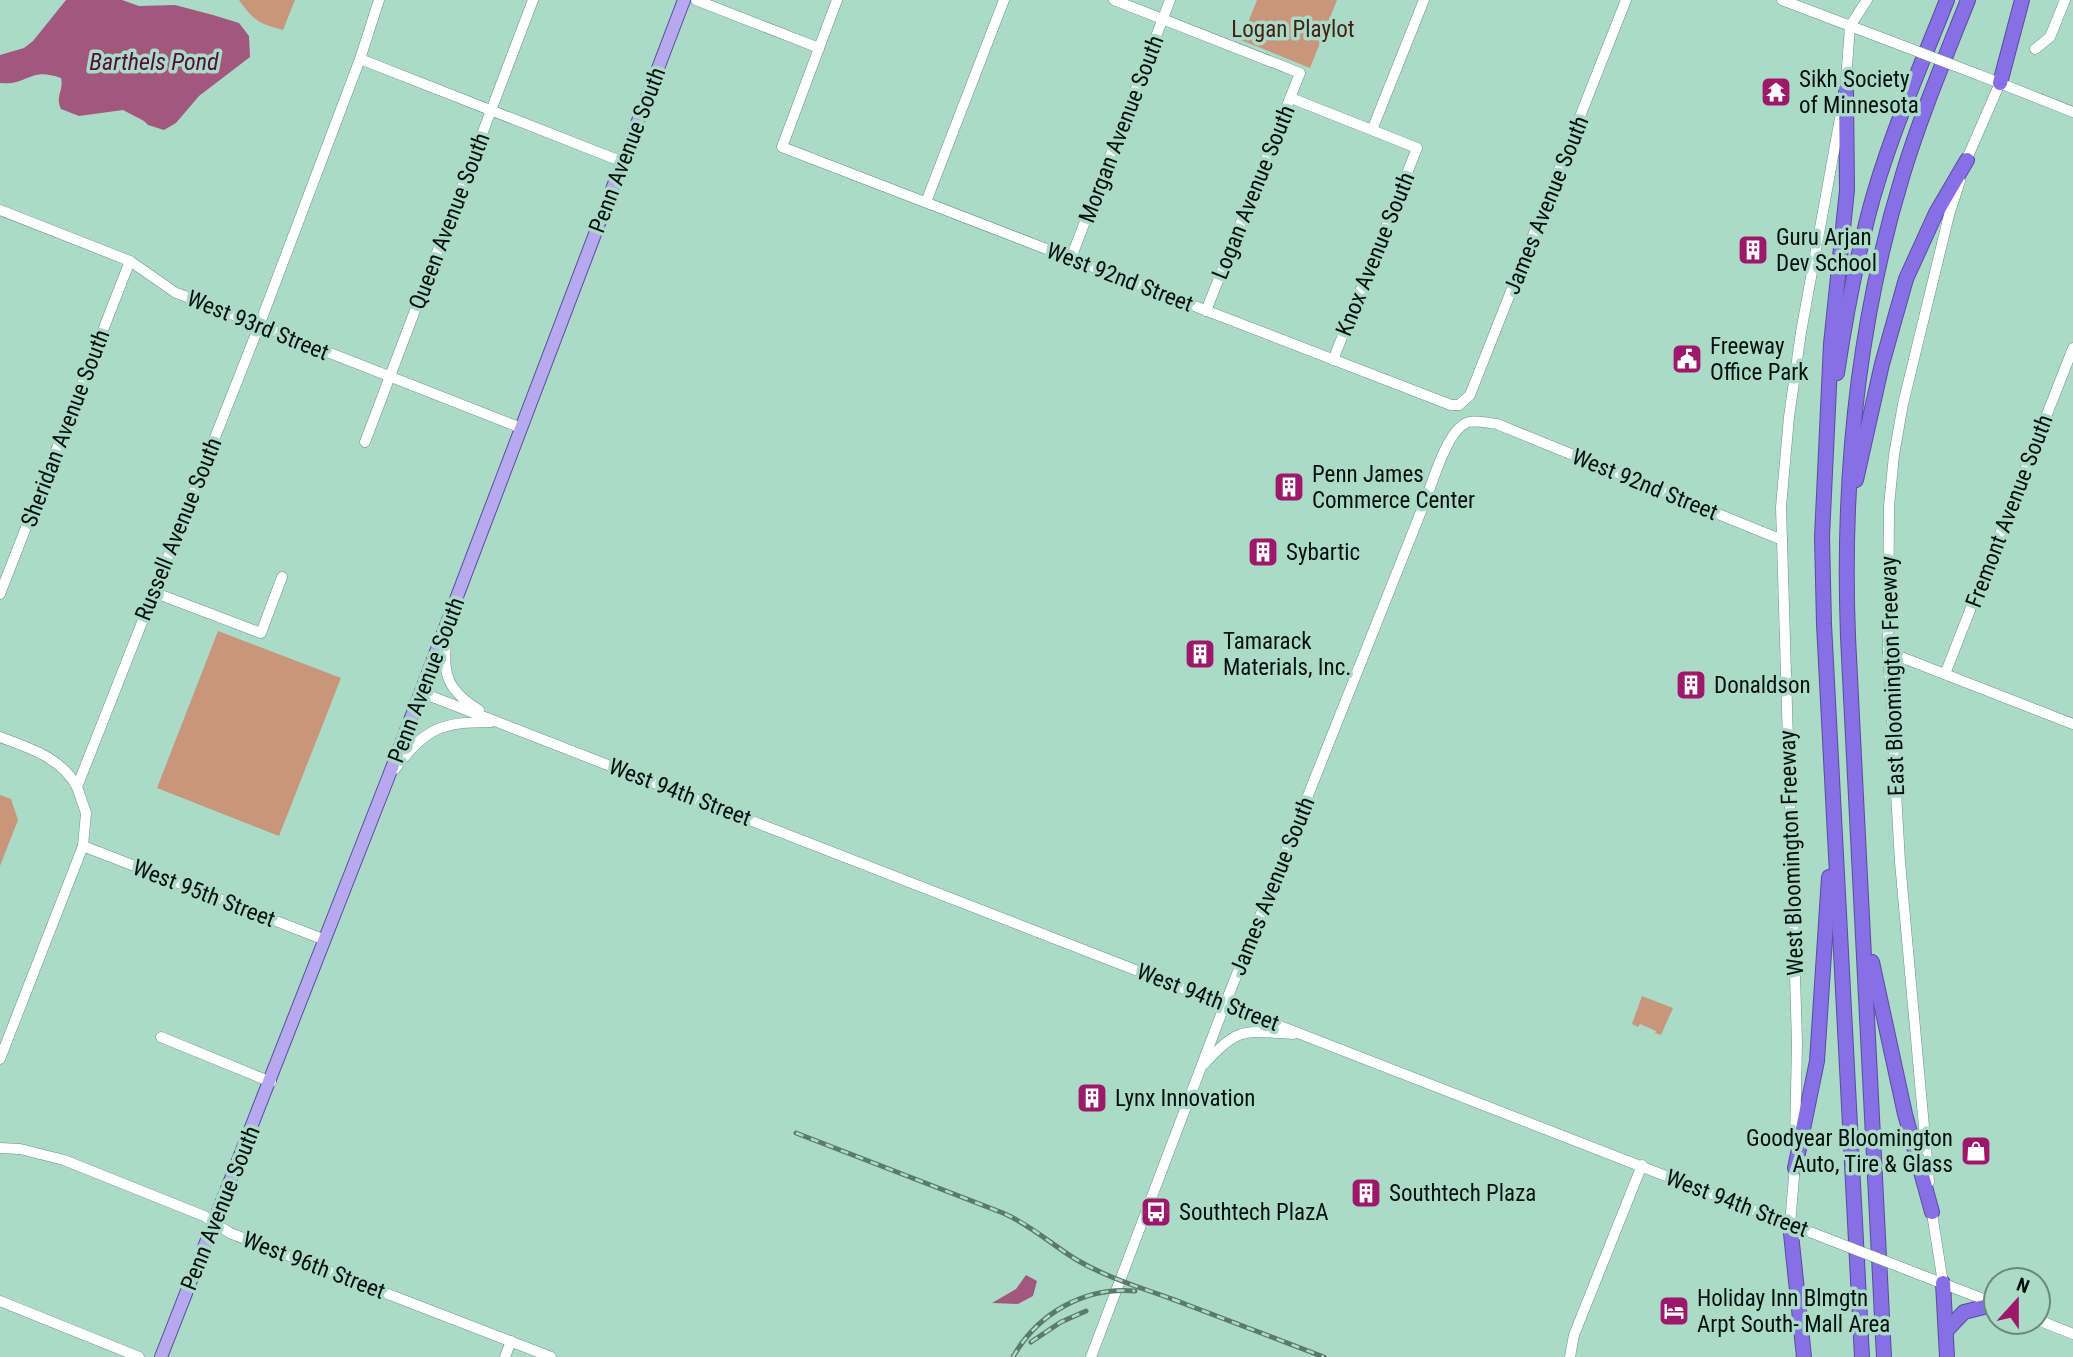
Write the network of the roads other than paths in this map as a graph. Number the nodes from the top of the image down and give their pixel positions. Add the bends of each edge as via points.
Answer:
1 (379, 0) edge
2 (533, 0) edge
3 (684, 0) edge
4 (696, 0) edge
5 (837, 0) edge
6 (1004, 0) edge
7 (1114, 0) edge
8 (1170, 0) edge
9 (1424, 0) edge
10 (1626, 0) edge
11 (1782, 0) edge
12 (1867, 0) edge
13 (1947, 0) edge
14 (1968, 0) edge
15 (2022, 0) edge
16 (2065, 0) edge
17 (1163, 19) junction
18 (1850, 26) junction
19 (819, 48) junction
20 (2035, 49) dead end
21 (360, 59) junction
22 (2000, 83) junction
23 (1846, 91) junction
24 (1291, 98) junction
25 (491, 110) junction
26 (2073, 111) edge
27 (1372, 130) junction
28 (1967, 160) junction
29 (623, 162) junction
30 (926, 202) junction
31 (0, 210) edge
32 (1071, 258) junction
33 (130, 261) junction
34 (1206, 311) junction
35 (259, 326) junction
36 (2073, 348) edge
37 (1333, 360) junction
38 (390, 377) junction
39 (1459, 405) joint
40 (1467, 422) joint
41 (521, 428) junction
42 (365, 442) dead end
43 (1826, 443) junction
44 (1847, 519) junction
45 (1782, 540) junction
46 (282, 577) dead end
47 (153, 592) junction
48 (0, 594) edge
49 (448, 622) junction
50 (1888, 652) junction
51 (1945, 674) junction
52 (420, 692) junction
53 (497, 722) junction
54 (2073, 724) edge
55 (0, 737) edge
56 (388, 778) junction
57 (77, 787) junction
58 (1834, 813) junction
59 (83, 846) junction
60 (1863, 919) junction
61 (326, 940) junction
62 (1225, 1004) junction
63 (1304, 1035) junction
64 (161, 1037) dead end
65 (0, 1059) edge
66 (1202, 1067) junction
67 (271, 1082) junction
68 (0, 1148) edge
69 (1642, 1166) junction
70 (1795, 1168) junction
71 (1932, 1212) junction
72 (214, 1223) junction
73 (1790, 1224) junction
74 (1942, 1283) junction
75 (1982, 1299) edge
76 (0, 1301) edge
77 (1982, 1308) edge
78 (2052, 1326) edge
79 (1946, 1331) junction
80 (2073, 1334) edge
81 (511, 1341) junction
82 (139, 1357) edge
83 (162, 1357) edge
84 (505, 1357) edge
85 (551, 1357) edge
86 (1091, 1357) edge
87 (1570, 1357) edge
88 (1804, 1357) edge
89 (1861, 1357) edge
90 (1884, 1357) edge
91 (1947, 1357) edge

1 - 21 street, Russell Avenue South
2 - 25 street, Queen Avenue South
3 - 29 main road, Penn Avenue South
4 - 19 street
5 - 19 street
6 - 30 street
7 - 17 street
8 - 17 street, Morgan Avenue South
9 - 27 street
10 - 39 street, James Avenue South via 1470,395
11 - 18 street
12 - 18 street
13 - 43 highway via 1868,214
14 - 44 highway via 1921,121 1876,275 1853,425
15 - 22 highway
16 - 20 street via 2050,37
17 - 24 street, Logan Avenue South via 1300,73
17 - 32 street, Morgan Avenue South
18 - 22 street, bridge
18 - 23 street, West Bloomington Freeway
19 - 30 street, West 92nd Street via 782,147
21 - 25 street
21 - 35 street, Russell Avenue South
22 - 26 street
22 - 28 street, East Bloomington Freeway
23 - 43 highway via 1847,190 1830,344
23 - 45 street, West Bloomington Freeway via 1789,417
24 - 27 street
24 - 34 street, Logan Avenue South
25 - 29 street
25 - 38 street, Queen Avenue South
27 - 37 street, Knox Avenue South via 1418,148
28 - 44 highway via 1906,279
28 - 50 street, East Bloomington Freeway via 1946,228 1894,455 1888,518
29 - 41 main road, Penn Avenue South
30 - 32 street, West 92nd Street
31 - 33 street, West 93rd Street
32 - 34 street, West 92nd Street
33 - 35 street, West 93rd Street via 176,293
33 - 48 street, Sheridan Avenue South
34 - 37 street, West 92nd Street
35 - 38 street, West 93rd Street
35 - 47 street, Russell Avenue South
36 - 51 street, Fremont Avenue South
37 - 39 street, West 92nd Street
38 - 41 street, West 93rd Street
38 - 42 street, Queen Avenue South
40 - 45 street, West 92nd Street via 1497,424
40 - 62 street, James Avenue South via 1448,442
41 - 49 main road, Penn Avenue South
43 - 58 highway via 1822,537
44 - 60 highway
45 - 70 street, West Bloomington Freeway via 1797,1043
46 - 47 street via 261,633
47 - 57 street, Russell Avenue South
49 - 52 main road, Penn Avenue South
49 - 53 street via 444,657 448,681 462,699
50 - 51 street
50 - 71 street, East Bloomington Freeway via 1900,862
51 - 54 street
52 - 53 street, West 94th Street
52 - 56 main road, Penn Avenue South
53 - 56 street via 440,727 417,741
53 - 62 street, West 94th Street
55 - 57 street via 51,759
56 - 61 main road, Penn Avenue South
57 - 59 street via 86,813
58 - 70 highway via 1817,1061
58 - 89 highway
59 - 61 street, West 95th Street
59 - 65 street
60 - 71 highway via 1905,1114
60 - 90 highway
61 - 67 main road, Penn Avenue South
62 - 63 street, West 94th Street
62 - 66 street, James Avenue South
63 - 66 street via 1239,1034
63 - 69 street, West 94th Street
64 - 67 street
66 - 86 street, James Avenue South
67 - 72 main road, Penn Avenue South
68 - 72 street, West 96th Street via 64,1160
69 - 73 street, West 94th Street
69 - 87 street via 1574,1335
70 - 73 street, West Bloomington Freeway
71 - 74 street, East Bloomington Freeway
72 - 81 street, West 96th Street
72 - 83 main road, Penn Avenue South
73 - 74 street, West 94th Street, bridge
73 - 88 highway
74 - 75 street, West 94th Street
74 - 79 highway
76 - 82 street
77 - 79 highway via 1964,1312
78 - 80 street
79 - 91 highway
81 - 84 street
81 - 85 street, West 96th Street

